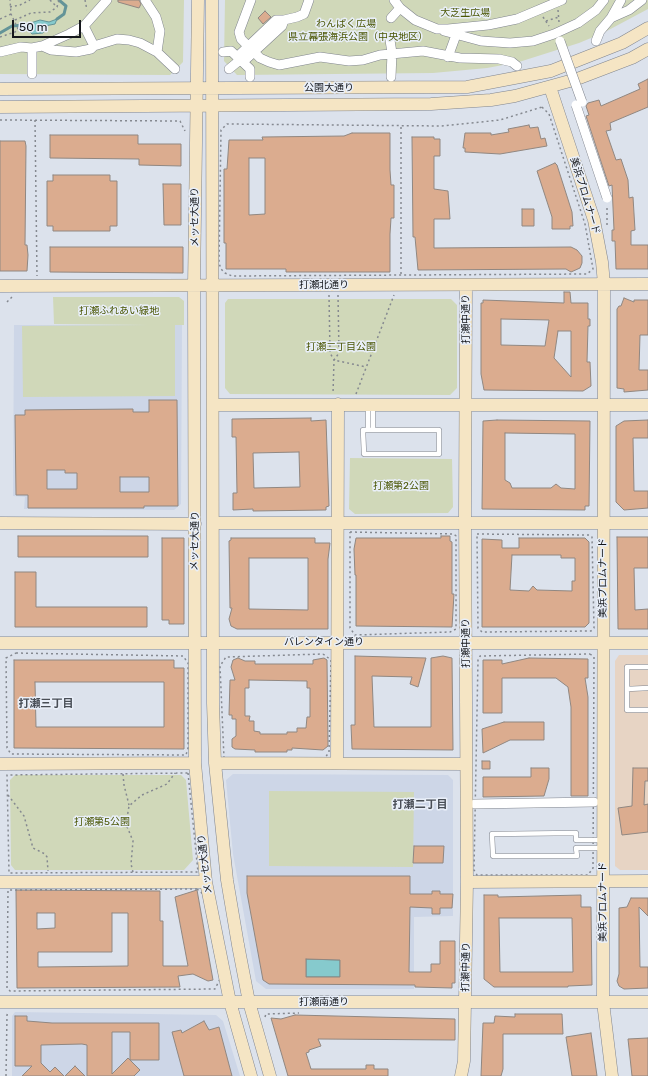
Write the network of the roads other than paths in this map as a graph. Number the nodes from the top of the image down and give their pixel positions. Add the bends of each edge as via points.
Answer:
1 (106, 0) edge
2 (145, 0) edge
3 (198, 0) edge
4 (212, 0) edge
5 (251, 0) edge
6 (309, 0) edge
7 (394, 0) edge
8 (604, 0) edge
9 (621, 0) edge
10 (642, 0) edge
11 (560, 1) edge
12 (400, 8) junction
13 (391, 18) dead end
14 (611, 18) junction
15 (84, 26) junction
16 (648, 28) edge
17 (437, 29) junction
18 (558, 34) junction
19 (456, 35) junction
20 (390, 40) dead end
21 (596, 41) dead end
22 (42, 46) junction
23 (94, 46) junction
24 (32, 48) junction
25 (251, 49) junction
26 (648, 49) edge
27 (0, 52) edge
28 (157, 52) junction
29 (223, 52) dead end
30 (392, 53) junction
31 (448, 57) junction
32 (240, 60) junction
33 (517, 66) dead end
34 (175, 69) dead end
35 (229, 69) dead end
36 (32, 74) dead end
37 (250, 77) dead end
38 (391, 77) dead end
39 (550, 87) junction
40 (195, 88) junction
41 (211, 88) junction
42 (0, 89) edge
43 (195, 106) junction
44 (212, 106) junction
45 (0, 107) edge
46 (607, 198) road end
47 (604, 284) junction
48 (648, 284) edge
49 (466, 285) junction
50 (0, 286) edge
51 (194, 286) junction
52 (213, 286) junction
53 (335, 401) junction
54 (366, 402) junction
55 (466, 404) junction
56 (214, 405) junction
57 (604, 405) junction
58 (648, 405) edge
59 (371, 430) junction
60 (0, 523) edge
61 (213, 523) junction
62 (648, 523) edge
63 (195, 524) junction
64 (338, 524) junction
65 (465, 524) junction
66 (603, 524) junction
67 (339, 642) junction
68 (467, 642) junction
69 (0, 643) edge
70 (195, 643) junction
71 (213, 643) junction
72 (648, 643) edge
73 (603, 644) junction
74 (648, 667) edge
75 (648, 688) edge
76 (627, 689) junction
77 (648, 710) edge
78 (195, 763) junction
79 (215, 763) junction
80 (337, 763) junction
81 (0, 764) edge
82 (466, 764) junction
83 (594, 802) road end
84 (476, 804) road end
85 (576, 840) junction
86 (598, 844) junction
87 (576, 848) junction
88 (604, 881) junction
89 (648, 881) edge
90 (0, 882) edge
91 (467, 882) junction
92 (201, 885) junction
93 (0, 1002) edge
94 (230, 1002) junction
95 (249, 1002) junction
96 (466, 1002) junction
97 (603, 1002) junction
98 (648, 1002) edge
99 (251, 1076) edge
100 (270, 1076) edge
101 (462, 1076) edge
102 (612, 1076) edge

1 - 15 street
2 - 28 street via 156,17 160,30
3 - 40 street, メッセ大通り
4 - 41 street, メッセ大通り
5 - 25 street via 240,32 241,39
6 - 25 street via 304,14 298,18 284,20 282,26
7 - 12 street
8 - 18 street via 587,18
9 - 14 street
10 - 14 street via 629,10
11 - 17 street via 517,19 488,25
12 - 13 street
12 - 17 street via 414,20
14 - 21 street via 600,31
15 - 22 street
15 - 23 street
16 - 41 street, 公園大通り via 622,43 551,71 467,87
17 - 19 street
18 - 19 street via 533,41 510,43 481,41
18 - 46 street, bridge via 582,102 576,105
19 - 31 street
20 - 30 street
22 - 23 street via 52,50 76,52
22 - 24 street
23 - 28 street via 117,39 129,40
24 - 27 street via 21,47
24 - 36 street
25 - 30 street via 260,58 279,65 320,57 363,60
25 - 32 street
26 - 39 street, 公園大通り via 632,58
28 - 34 street
29 - 32 street via 231,51
30 - 31 street via 423,51
30 - 38 street
31 - 33 street via 500,59
32 - 35 street
32 - 37 street via 250,69
39 - 44 street, 公園大通り via 491,100 450,104
39 - 47 street, 美浜プロムナード via 594,220
40 - 41 street, 公園大通り
40 - 42 street, 公園大通り
40 - 43 street, メッセ大通り
41 - 44 street, メッセ大通り
43 - 44 street, 公園大通り
43 - 45 street, 公園大通り
43 - 51 street, メッセ大通り
44 - 52 street, メッセ大通り
47 - 48 street, 打瀬北通り
47 - 49 street, 打瀬北通り
47 - 57 street, 美浜プロムナード
49 - 52 street, 打瀬北通り
49 - 55 street, 打瀬中通り
50 - 51 street, 打瀬北通り
51 - 52 street, 打瀬北通り
51 - 63 street, メッセ大通り
52 - 56 street, メッセ大通り
53 - 54 street
53 - 56 street
53 - 64 street
54 - 55 street
54 - 59 lane
55 - 57 street
55 - 65 street, 打瀬中通り
56 - 61 street, メッセ大通り
57 - 58 street
57 - 66 street, 美浜プロムナード
59 - 59 lane via 439,430 439,454 364,454 364,430
60 - 63 street
61 - 64 street
61 - 71 street, メッセ大通り
62 - 66 street
63 - 70 street, メッセ大通り
64 - 65 street
64 - 67 street
65 - 66 street
65 - 68 street, 打瀬中通り
66 - 73 street, 美浜プロムナード
67 - 68 street, バレンタイン通り
67 - 71 street, バレンタイン通り
67 - 80 street
68 - 73 street, バレンタイン通り
68 - 82 street, 打瀬中通り
69 - 70 street, バレンタイン通り
70 - 71 street, バレンタイン通り
70 - 78 street, メッセ大通り
71 - 79 street, メッセ大通り
72 - 73 street, バレンタイン通り
73 - 86 street, 美浜プロムナード
74 - 76 lane via 627,667
75 - 76 lane
76 - 77 lane via 627,710
78 - 81 street
78 - 92 street, メッセ大通り
79 - 80 street
79 - 95 street, メッセ大通り via 227,880
80 - 82 street
82 - 91 street, 打瀬中通り
83 - 84 street
85 - 86 lane
85 - 87 lane
85 - 87 lane via 576,833 492,834 493,856 577,856
86 - 87 lane
86 - 88 street, 美浜プロムナード
88 - 89 street
88 - 91 street
88 - 97 street, 美浜プロムナード
90 - 92 street
91 - 96 street, 打瀬中通り
92 - 94 street, メッセ大通り
93 - 94 street, 打瀬南通り
94 - 95 street, 打瀬南通り
94 - 99 street, メッセ大通り
95 - 96 street, 打瀬南通り
95 - 100 street, メッセ大通り
96 - 97 street, 打瀬南通り
96 - 101 street, 打瀬中通り
97 - 98 street, 打瀬南通り
97 - 102 street, 美浜プロムナード

